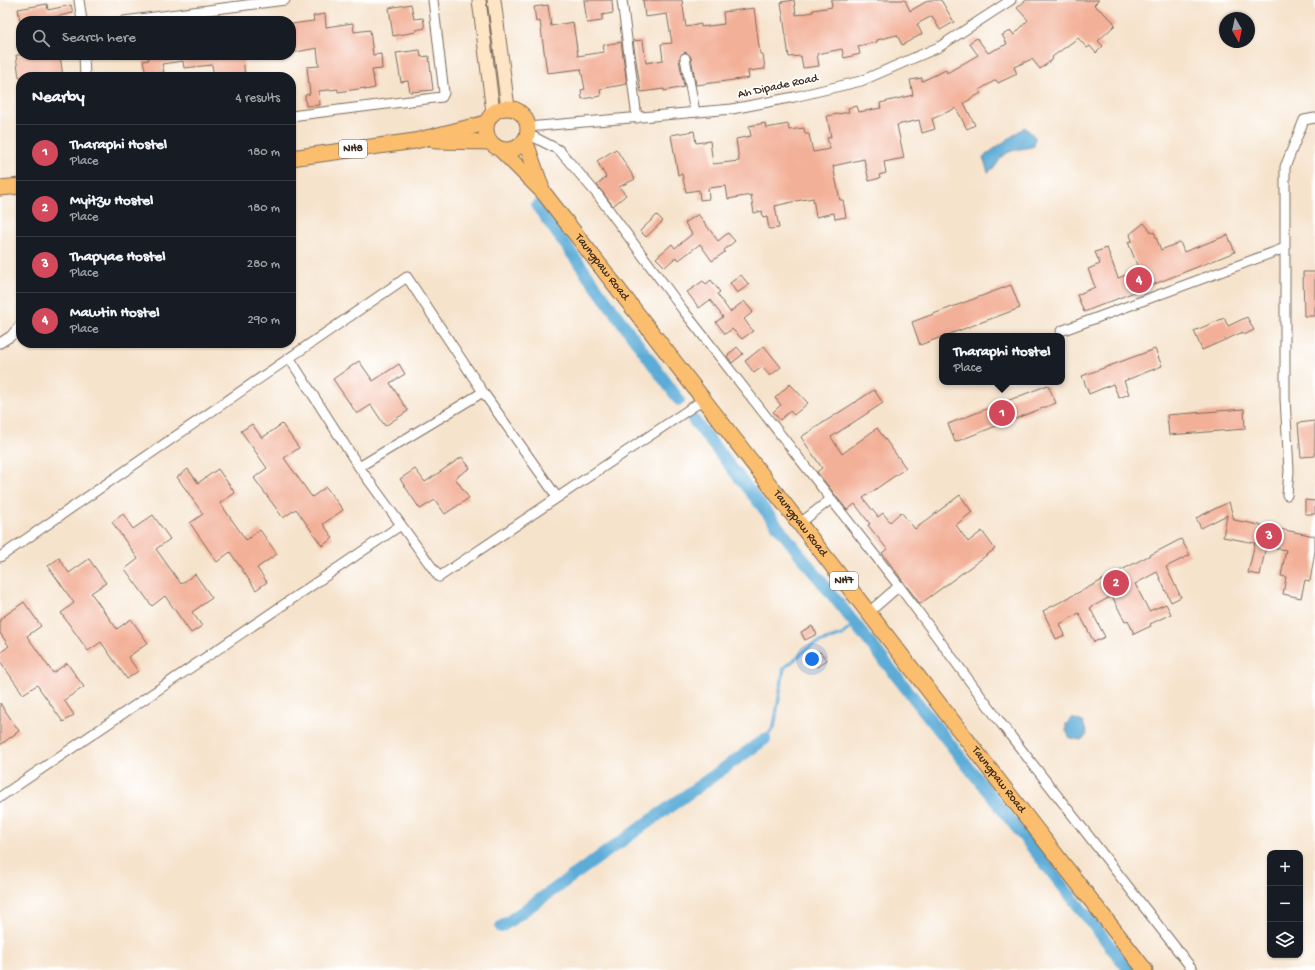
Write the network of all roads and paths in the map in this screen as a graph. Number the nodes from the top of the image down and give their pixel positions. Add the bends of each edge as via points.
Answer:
1 (79, 0) edge
2 (285, 0) edge
3 (433, 0) edge
4 (479, 0) edge
5 (494, 0) edge
6 (622, 0) edge
7 (1012, 0) edge
8 (81, 16) edge
9 (162, 16) edge
10 (685, 58) dead end
11 (84, 60) edge
12 (86, 72) edge
13 (508, 108) junction
14 (695, 112) junction
15 (296, 115) edge
16 (490, 118) junction
17 (637, 118) junction
18 (1315, 118) edge
19 (527, 134) junction
20 (415, 141) junction
21 (495, 146) junction
22 (296, 157) edge
23 (16, 186) edge
24 (0, 188) edge
25 (543, 192) junction
26 (1285, 248) junction
27 (16, 330) edge
28 (1061, 331) dead end
29 (0, 343) edge
30 (290, 359) junction
31 (483, 392) junction
32 (703, 400) junction
33 (359, 467) junction
34 (1287, 495) dead end
35 (557, 497) junction
36 (831, 499) junction
37 (799, 524) junction
38 (401, 525) junction
39 (1, 555) edge
40 (899, 586) junction
41 (868, 613) junction
42 (0, 797) edge
43 (1145, 970) edge
44 (1193, 970) edge

1 - 8 street
2 - 9 street
3 - 15 street via 444,93 442,97
4 - 16 main road
5 - 13 main road
6 - 17 street
7 - 14 street, Ah Dipade Road via 940,47 861,81 732,109
10 - 14 street
11 - 12 street
13 - 16 highway
13 - 19 highway via 524,116
14 - 17 street, Ah Dipade Road
16 - 20 highway, NH8
16 - 21 highway via 486,136
17 - 19 street, Ah Dipade Road
18 - 26 street via 1304,120 1285,167
19 - 21 highway via 515,149
19 - 25 highway, Taungpaw Road / NH7
19 - 36 street via 559,150 577,170
20 - 21 highway, NH8
20 - 22 highway, NH8
21 - 25 highway, Taungpaw Road / NH7
23 - 24 highway
25 - 32 highway, Taungpaw Road / NH7
26 - 28 street
26 - 34 street via 1285,398 1289,471
27 - 29 street
30 - 31 street via 407,277
30 - 33 street
30 - 39 street
31 - 33 street
31 - 35 street
32 - 35 street
32 - 37 highway, Taungpaw Road / NH7
33 - 38 street
35 - 38 street via 439,577
36 - 37 street
36 - 40 street
37 - 41 highway, Taungpaw Road / NH7
38 - 42 street
40 - 41 street
40 - 44 street via 1003,726
41 - 43 highway, Taungpaw Road / NH7

